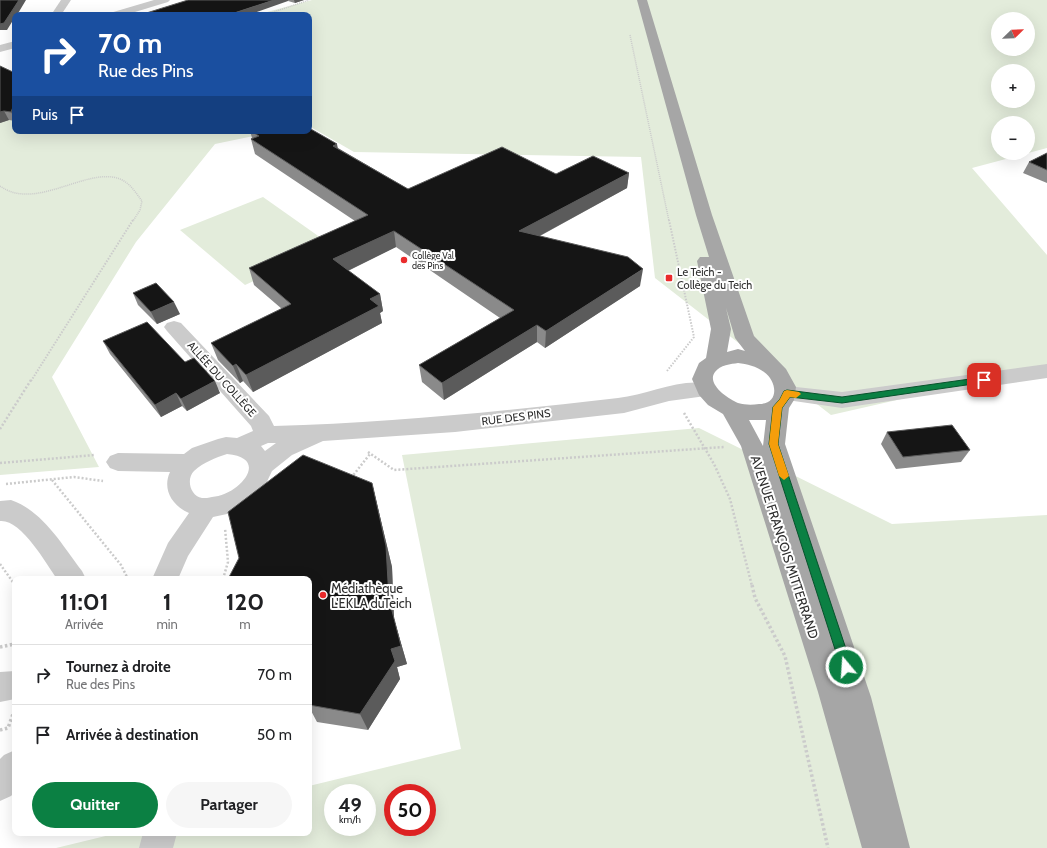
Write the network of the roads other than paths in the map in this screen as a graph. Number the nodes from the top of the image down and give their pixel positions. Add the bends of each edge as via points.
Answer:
1 (66, 0) edge
2 (165, 0) edge
3 (642, 0) edge
4 (58, 12) edge
5 (124, 12) edge
6 (12, 45) edge
7 (0, 49) edge
8 (683, 142) junction
9 (174, 327) dead end
10 (716, 360) junction
11 (774, 368) junction
12 (1047, 371) edge
13 (706, 390) junction
14 (782, 400) junction
15 (732, 410) junction
16 (324, 433) junction
17 (266, 435) junction
18 (239, 446) junction
19 (118, 462) road end
20 (188, 463) junction
21 (261, 466) junction
22 (213, 507) junction
23 (0, 510) edge
24 (71, 576) edge
25 (165, 576) edge
26 (12, 686) edge
27 (0, 688) edge
28 (12, 770) edge
29 (0, 785) edge
30 (159, 836) edge
31 (156, 848) edge
32 (879, 848) edge
33 (893, 848) edge

1 - 4 street
2 - 5 street
3 - 8 main road
6 - 7 street
8 - 10 main road via 694,214 721,329
8 - 11 main road via 745,338
9 - 17 street, ALLÉE DU COLLÈGE via 261,422
10 - 11 main road via 738,356 751,358
10 - 13 main road via 704,373
11 - 14 main road via 786,384
12 - 14 street via 842,400
13 - 15 main road via 712,398
13 - 16 street, RUE DES PINS via 669,394 624,405 455,424
14 - 15 main road via 757,414
14 - 33 main road, AVENUE FRANÇOIS MITTERRAND via 774,444 856,697
15 - 32 main road, AVENUE FRANÇOIS MITTERRAND via 752,446 833,692
16 - 17 street, RUE DES PINS via 290,432
16 - 21 street, RUE DES PINS via 284,449
17 - 18 street, RUE DES PINS
18 - 20 street via 212,448
18 - 21 street via 257,455
19 - 20 street
20 - 22 street via 180,473 178,493 184,501 194,506
21 - 22 street via 254,485 246,494 234,502
22 - 25 street via 177,551
23 - 24 street via 11,510 29,522
26 - 27 street
28 - 29 street
30 - 31 street

